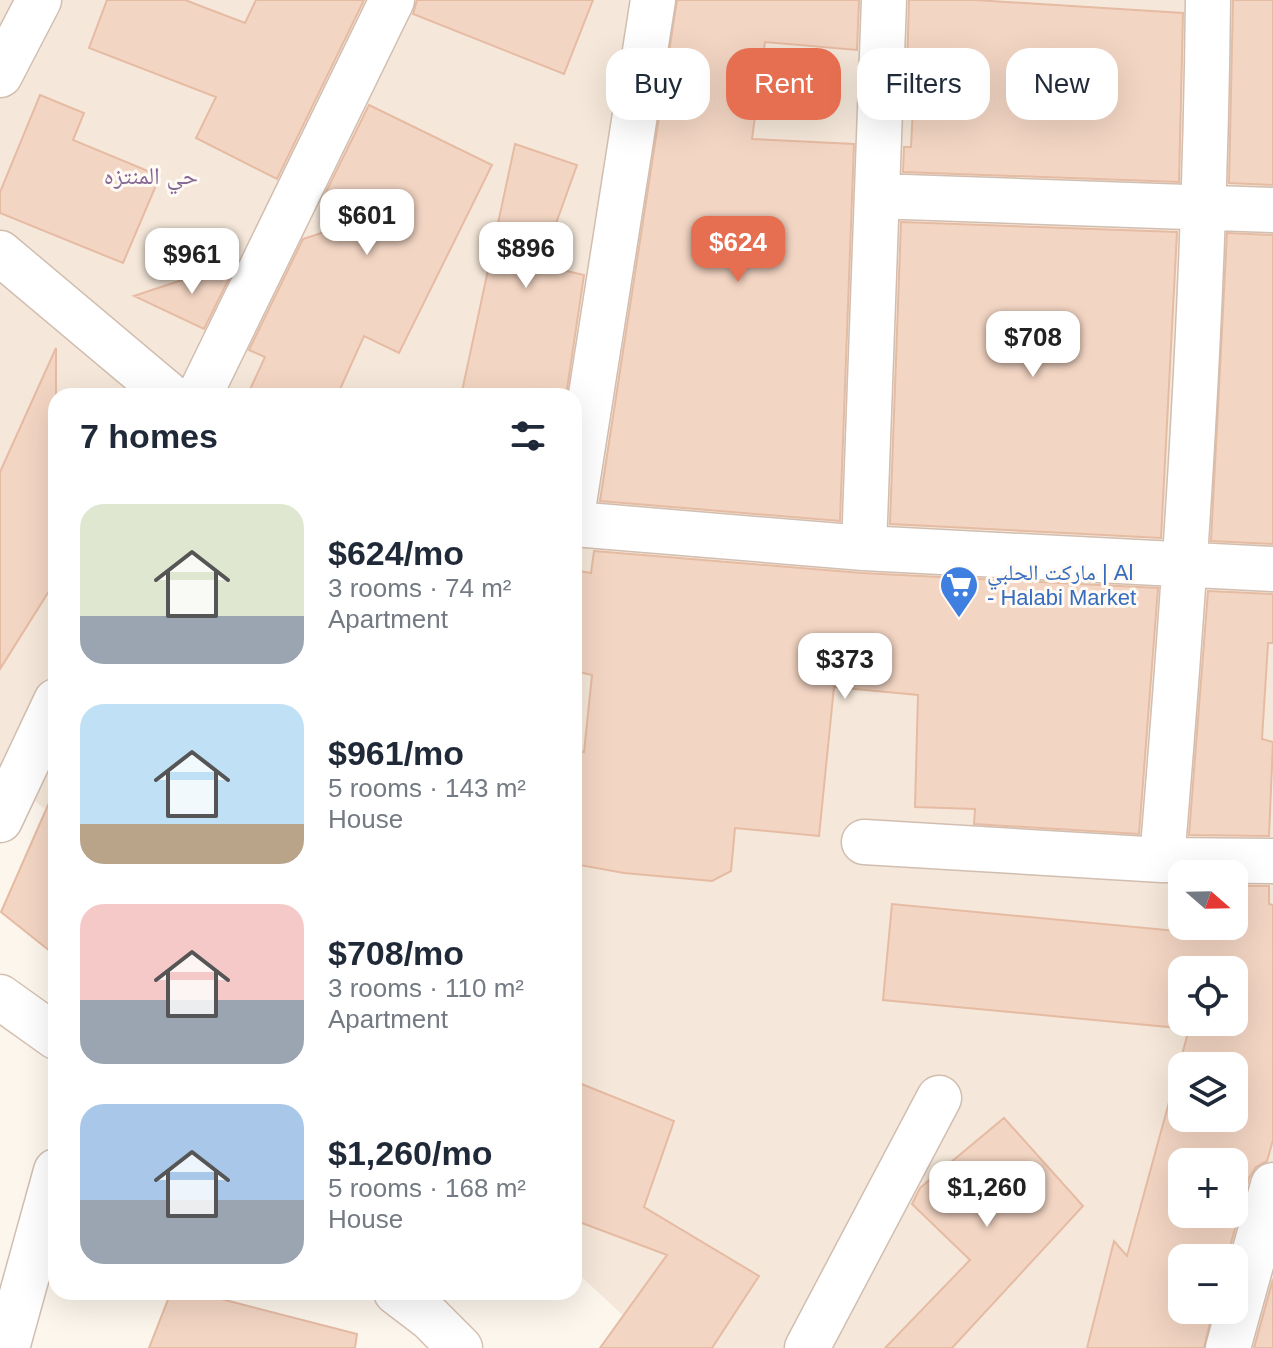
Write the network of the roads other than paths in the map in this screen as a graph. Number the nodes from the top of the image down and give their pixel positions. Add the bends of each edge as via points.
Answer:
1 (39, 0) edge
2 (392, 0) edge
3 (653, 0) edge
4 (884, 0) edge
5 (1208, 0) edge
6 (0, 75) edge
7 (877, 196) junction
8 (1206, 208) junction
9 (1273, 210) edge
10 (0, 253) edge
11 (160, 388) edge
12 (203, 388) edge
13 (582, 452) edge
14 (582, 525) edge
15 (864, 548) junction
16 (1187, 566) junction
17 (1273, 569) edge
18 (48, 718) edge
19 (0, 820) edge
20 (864, 842) dead end
21 (1162, 860) junction
22 (1273, 861) edge
23 (0, 997) edge
24 (48, 1031) edge
25 (939, 1098) dead end
26 (1273, 1185) edge
27 (48, 1200) edge
28 (411, 1300) edge
29 (445, 1319) edge
30 (7, 1348) edge
31 (807, 1348) edge
32 (1228, 1348) edge

1 - 6 street
2 - 12 street
3 - 13 street
4 - 7 street
5 - 8 street
7 - 8 street
7 - 15 street
8 - 9 street
8 - 16 street
10 - 11 street
14 - 15 street
15 - 16 street
16 - 17 street
16 - 21 street
18 - 19 street
20 - 21 street
21 - 22 street
23 - 24 street
25 - 31 street
26 - 32 street
27 - 30 street
28 - 29 street

